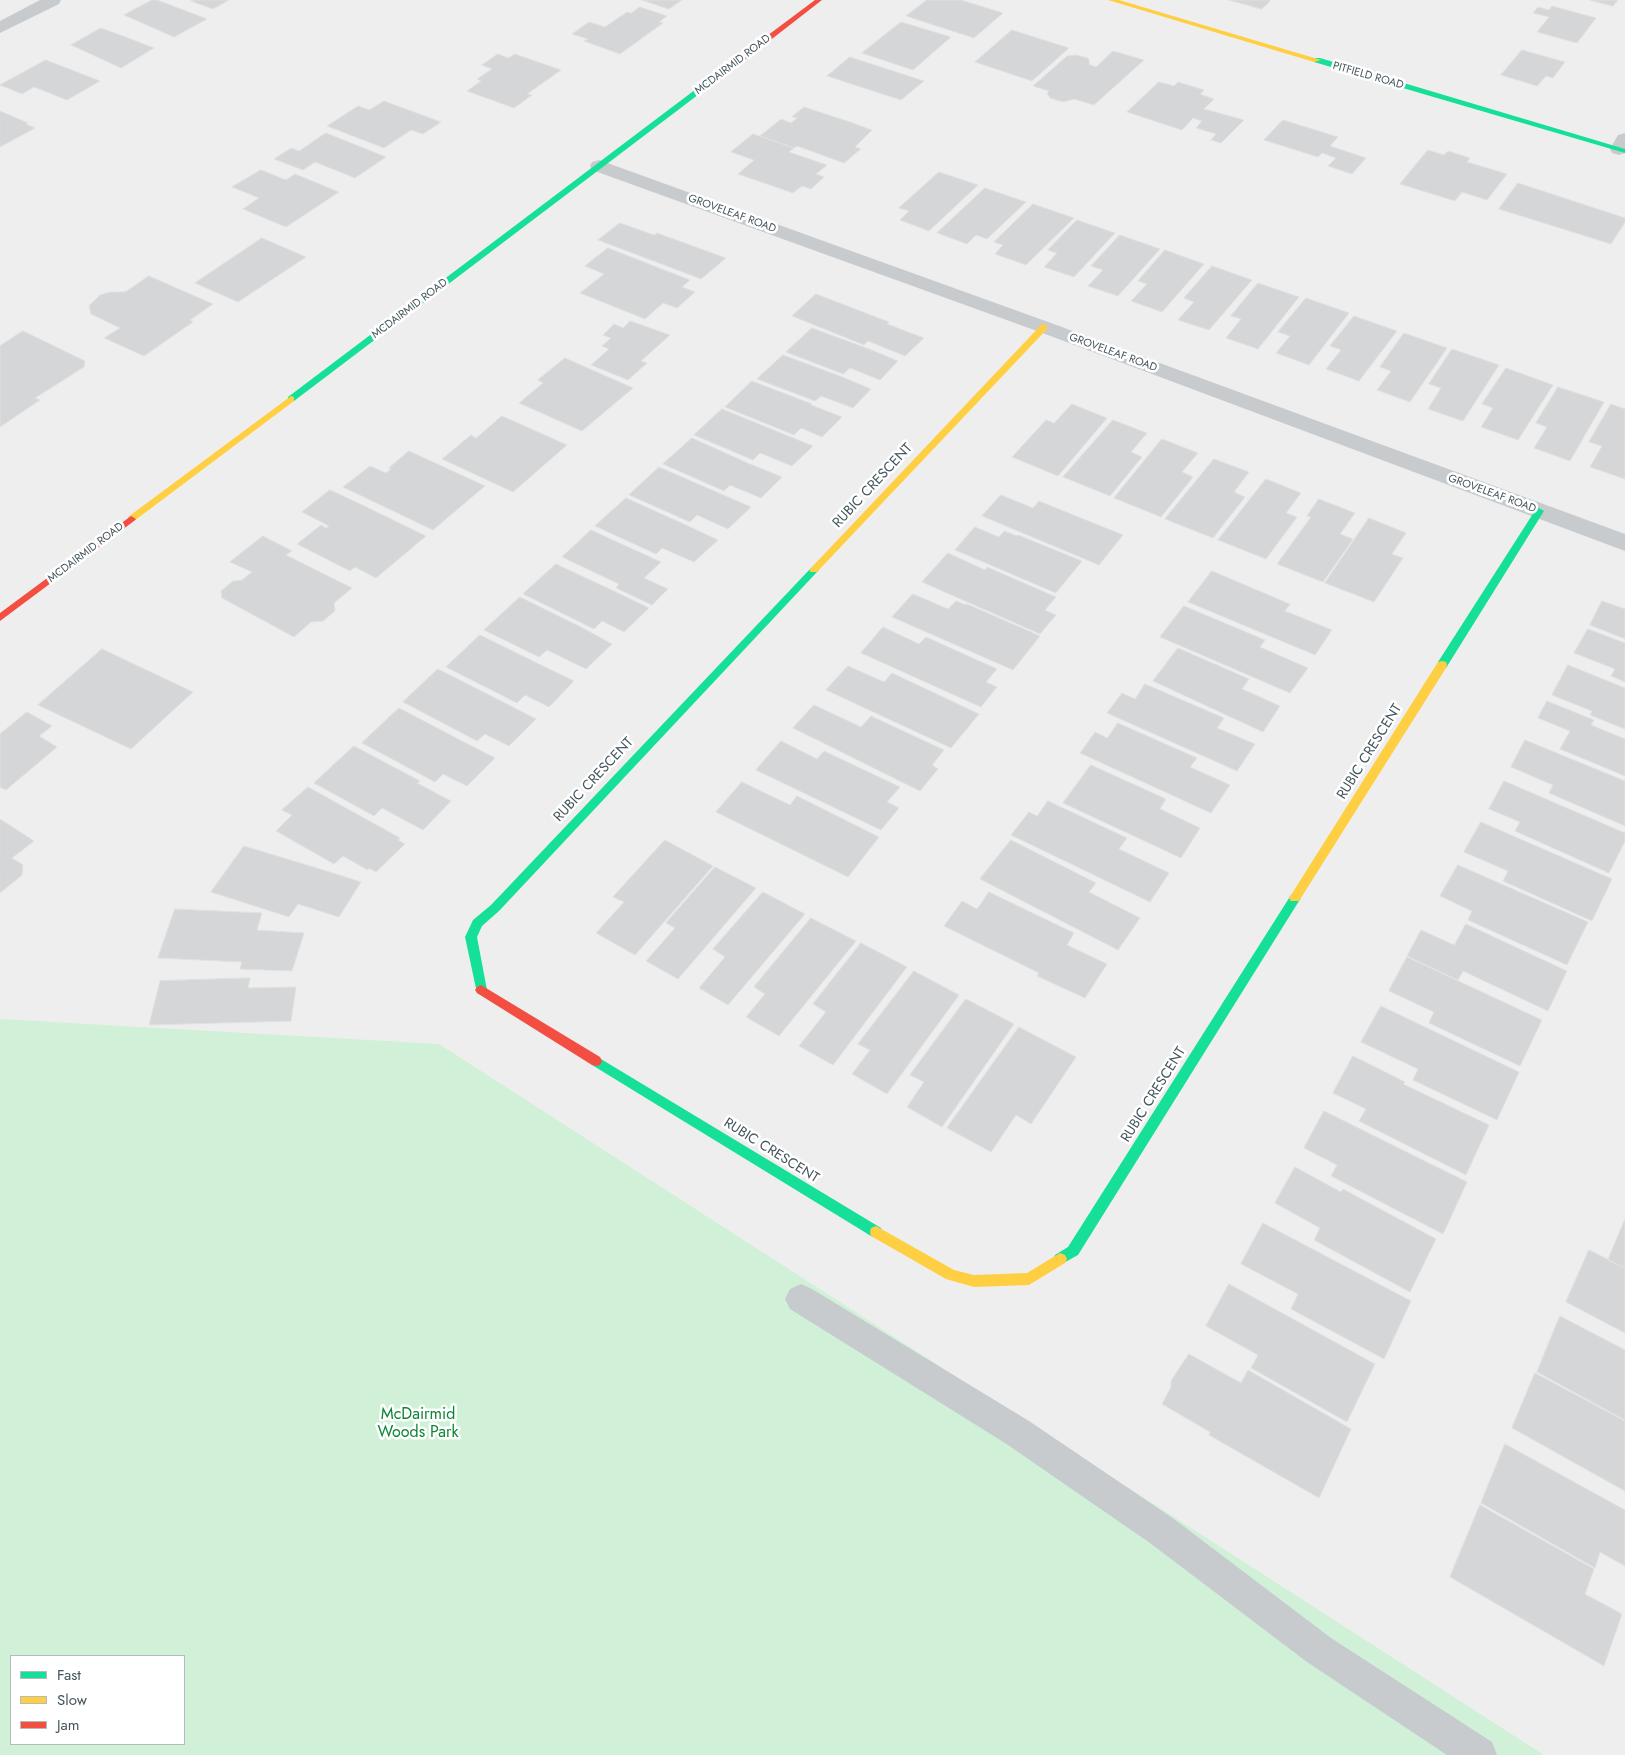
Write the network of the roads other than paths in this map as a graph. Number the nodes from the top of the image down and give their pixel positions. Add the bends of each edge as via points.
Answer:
1 (53, 0) edge
2 (819, 0) edge
3 (1112, 0) edge
4 (0, 28) edge
5 (1623, 146) edge
6 (599, 166) junction
7 (1044, 327) junction
8 (1539, 511) junction
9 (1625, 543) edge
10 (0, 618) edge
11 (801, 1298) dead end
12 (1479, 1755) edge

1 - 4 street
2 - 6 street, MCDAIRMID ROAD
3 - 5 street, PITFIELD ROAD
6 - 7 street, GROVELEAF ROAD
6 - 10 street, MCDAIRMID ROAD
7 - 8 street, GROVELEAF ROAD
7 - 8 street, RUBIC CRESCENT via 495,908 477,923 470,937 481,990 857,1221 951,1275 974,1281 1029,1279 1074,1251
8 - 9 street, GROVELEAF ROAD
11 - 12 lane via 1017,1432 1162,1531 1319,1650

